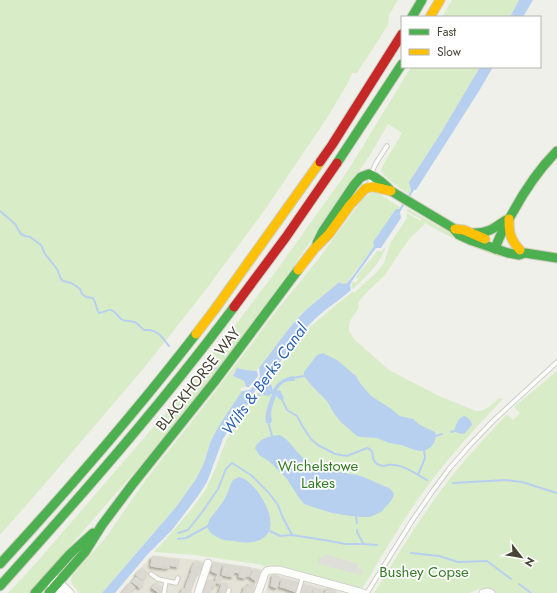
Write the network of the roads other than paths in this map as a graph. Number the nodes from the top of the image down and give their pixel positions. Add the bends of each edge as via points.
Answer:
1 (422, 0) edge
2 (440, 0) edge
3 (413, 16) edge
4 (431, 16) edge
5 (401, 36) edge
6 (401, 66) edge
7 (387, 146) dead end
8 (557, 151) edge
9 (366, 176) junction
10 (367, 189) junction
11 (391, 191) junction
12 (509, 219) junction
13 (453, 228) junction
14 (470, 233) junction
15 (496, 246) junction
16 (315, 248) junction
17 (522, 252) junction
18 (557, 258) edge
19 (557, 362) edge
20 (102, 525) junction
21 (208, 563) dead end
22 (0, 564) edge
23 (151, 574) dead end
24 (303, 576) junction
25 (49, 578) junction
26 (178, 578) dead end
27 (166, 581) junction
28 (0, 586) edge
29 (56, 589) edge
30 (35, 593) edge
31 (70, 593) edge
32 (164, 593) edge
33 (198, 593) edge
34 (258, 593) edge
35 (298, 593) edge
36 (363, 593) edge
37 (367, 593) edge
38 (483, 593) edge
39 (491, 593) edge

1 - 3 main road
2 - 4 main road
5 - 22 main road via 332,145 167,371
6 - 28 main road via 342,155 227,318 161,402
7 - 9 lane
8 - 12 main road via 538,172
9 - 10 lane
9 - 11 main road via 378,178
9 - 16 main road, BLACKHORSE WAY via 354,185 323,231
10 - 11 main road
10 - 16 main road, BLACKHORSE WAY via 350,205 329,234
11 - 13 main road
12 - 14 main road via 488,232
12 - 15 main road
12 - 17 main road via 510,236
13 - 14 main road
13 - 15 main road via 467,239
14 - 15 main road
15 - 17 main road via 514,254 519,255
16 - 20 main road, BLACKHORSE WAY
17 - 18 main road
19 - 37 lane via 494,420 449,469 412,521
20 - 25 main road, BLACKHORSE WAY via 74,550
20 - 29 main road, BLACKHORSE WAY
21 - 33 street
23 - 27 lane via 158,580
24 - 34 street via 269,570 265,573
24 - 35 lane
24 - 36 street
25 - 29 street
25 - 30 main road, BLACKHORSE WAY
26 - 27 lane via 176,583
27 - 32 lane
29 - 31 street
38 - 39 street

